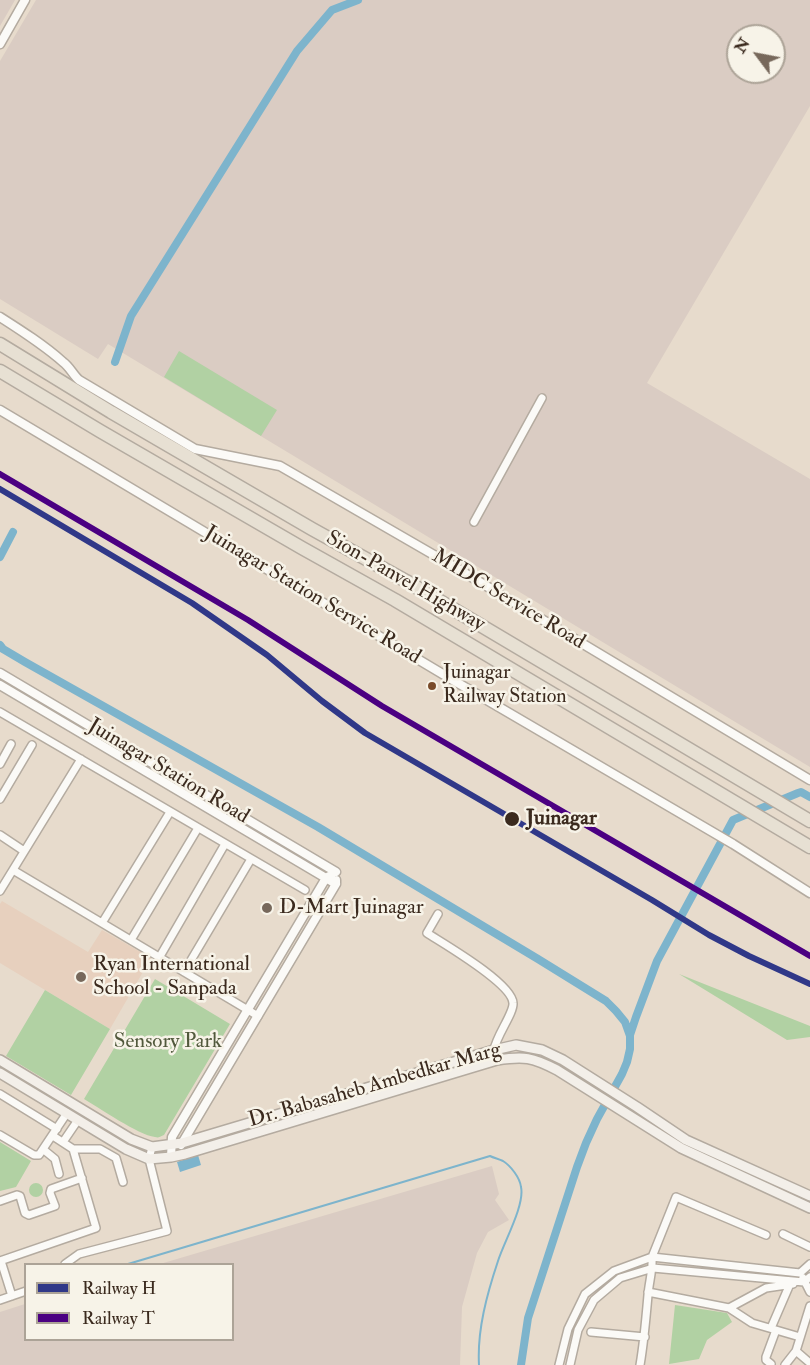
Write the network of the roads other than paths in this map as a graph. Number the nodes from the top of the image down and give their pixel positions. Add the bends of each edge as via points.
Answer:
1 (26, 0) edge
2 (0, 44) edge
3 (0, 317) edge
4 (0, 344) edge
5 (0, 371) edge
6 (542, 398) dead end
7 (0, 410) edge
8 (192, 453) junction
9 (474, 522) dead end
10 (0, 673) edge
11 (0, 685) edge
12 (0, 712) edge
13 (11, 744) dead end
14 (32, 745) dead end
15 (81, 759) junction
16 (0, 764) edge
17 (810, 780) edge
18 (0, 799) edge
19 (170, 812) junction
20 (810, 821) edge
21 (198, 828) junction
22 (0, 835) edge
23 (225, 844) junction
24 (810, 847) edge
25 (24, 851) junction
26 (251, 859) junction
27 (13, 870) junction
28 (336, 872) junction
29 (326, 878) junction
30 (336, 884) junction
31 (0, 891) edge
32 (305, 891) dead end
33 (810, 893) edge
34 (438, 914) dead end
35 (102, 923) junction
36 (131, 940) junction
37 (159, 957) junction
38 (184, 972) junction
39 (248, 1010) junction
40 (258, 1016) junction
41 (494, 1050) junction
42 (0, 1060) edge
43 (0, 1073) edge
44 (353, 1092) junction
45 (0, 1094) edge
46 (356, 1103) junction
47 (67, 1113) junction
48 (78, 1120) junction
49 (55, 1132) junction
50 (0, 1135) edge
51 (63, 1142) junction
52 (182, 1143) junction
53 (172, 1145) junction
54 (152, 1147) junction
55 (73, 1149) junction
56 (44, 1150) junction
57 (171, 1157) junction
58 (149, 1159) junction
59 (59, 1174) dead end
60 (82, 1178) junction
61 (123, 1182) dead end
62 (810, 1196) edge
63 (0, 1201) edge
64 (810, 1208) edge
65 (783, 1234) dead end
66 (766, 1235) dead end
67 (810, 1247) edge
68 (652, 1257) junction
69 (0, 1261) edge
70 (66, 1263) edge
71 (810, 1264) edge
72 (653, 1268) junction
73 (801, 1273) junction
74 (807, 1280) edge
75 (790, 1284) junction
76 (24, 1292) edge
77 (648, 1292) junction
78 (810, 1292) edge
79 (12, 1296) junction
80 (0, 1300) edge
81 (810, 1306) edge
82 (729, 1308) junction
83 (773, 1329) junction
84 (591, 1332) dead end
85 (645, 1337) junction
86 (800, 1337) junction
87 (796, 1351) junction
88 (810, 1363) edge
89 (560, 1365) edge
90 (570, 1365) edge
91 (640, 1365) edge
92 (772, 1365) edge
93 (785, 1365) edge

1 - 2 street
3 - 8 street, MIDC Service Road via 65,363 79,380
4 - 8 highway, Sion-Panvel Highway
5 - 24 highway, Sion-Panvel Highway
6 - 9 street
7 - 33 street, Juinagar Station Service Road
8 - 17 street, MIDC Service Road via 280,466
8 - 20 highway, Sion-Panvel Highway via 312,529
10 - 28 street, Juinagar Station Road
11 - 29 street, Juinagar Station Road
12 - 15 street
13 - 16 street
14 - 18 street
15 - 19 street
15 - 25 street
19 - 21 street
19 - 35 street
21 - 23 street
21 - 36 street
22 - 25 street
23 - 26 street
23 - 37 street
25 - 27 street
26 - 32 street
26 - 38 street
27 - 31 street
27 - 35 street
28 - 29 street
28 - 30 street
29 - 30 street, Juinagar Station Road
29 - 39 street
30 - 40 street
34 - 41 street via 427,933 474,963 512,997 512,1009
35 - 36 street
36 - 37 street
37 - 38 street
38 - 39 street
39 - 40 street
39 - 53 street via 172,1137
40 - 52 street
41 - 44 main road, Dr. Babasaheb Ambedkar Marg
41 - 62 main road, Dr. Babasaheb Ambedkar Marg via 516,1046 542,1050 686,1140
42 - 54 main road, Dr. Babasaheb Ambedkar Marg via 131,1139
43 - 47 main road, Dr. Babasaheb Ambedkar Marg
44 - 46 main road
44 - 52 main road, Dr. Babasaheb Ambedkar Marg
45 - 49 street
46 - 57 main road, Dr. Babasaheb Ambedkar Marg
46 - 64 main road, Dr. Babasaheb Ambedkar Marg via 497,1060 539,1060 681,1148
47 - 48 main road, Dr. Babasaheb Ambedkar Marg
47 - 49 street
48 - 51 street
48 - 58 main road, Dr. Babasaheb Ambedkar Marg
49 - 51 street
49 - 56 street
50 - 56 street via 34,1155
51 - 55 street
52 - 53 main road, Dr. Babasaheb Ambedkar Marg
52 - 57 street
53 - 54 main road, Dr. Babasaheb Ambedkar Marg
53 - 57 street
54 - 58 street
55 - 60 street
55 - 61 street via 100,1149 116,1158
56 - 59 street via 55,1159
57 - 58 main road, Dr. Babasaheb Ambedkar Marg
58 - 70 street via 167,1231 78,1254
60 - 63 street via 51,1189 55,1206 29,1215 20,1196
60 - 69 street via 96,1228
65 - 67 street
66 - 68 street via 676,1197
68 - 72 street
68 - 73 street
68 - 89 street via 614,1271 585,1294 568,1329
69 - 79 street
71 - 73 street
72 - 74 street
72 - 77 street
72 - 90 street via 620,1278 594,1300 578,1330
73 - 74 street
74 - 75 street
74 - 78 street
75 - 82 street via 766,1288
75 - 83 street
76 - 79 street
77 - 82 street
77 - 85 street
79 - 80 street
81 - 86 street
82 - 83 street via 752,1323
83 - 86 street
83 - 92 street via 766,1357
84 - 85 street
85 - 91 street
86 - 87 street
87 - 88 street
87 - 93 street

